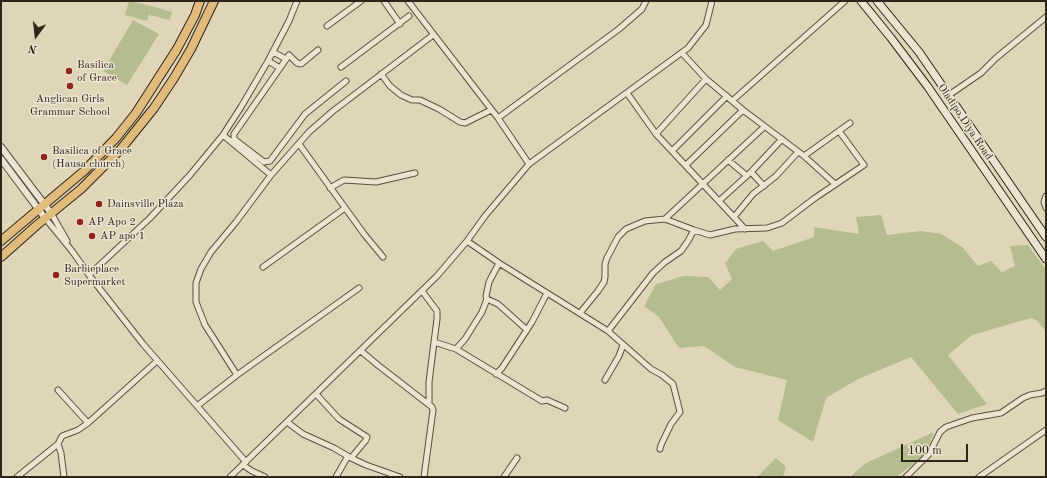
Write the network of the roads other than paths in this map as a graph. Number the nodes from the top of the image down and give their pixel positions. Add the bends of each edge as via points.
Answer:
1 (200, 1) edge
2 (214, 1) edge
3 (297, 1) edge
4 (361, 1) edge
5 (384, 1) edge
6 (408, 1) edge
7 (646, 1) edge
8 (712, 1) edge
9 (845, 1) edge
10 (861, 1) edge
11 (877, 1) edge
12 (409, 16) dead end
13 (1046, 17) edge
14 (400, 24) junction
15 (327, 26) dead end
16 (433, 35) junction
17 (318, 50) dead end
18 (273, 52) junction
19 (682, 52) junction
20 (286, 59) junction
21 (268, 62) junction
22 (342, 67) dead end
23 (280, 68) junction
24 (381, 74) junction
25 (706, 79) junction
26 (346, 81) dead end
27 (627, 93) junction
28 (948, 95) junction
29 (727, 96) junction
30 (732, 101) junction
31 (491, 110) junction
32 (743, 110) junction
33 (498, 118) junction
34 (850, 123) dead end
35 (764, 127) junction
36 (840, 131) junction
37 (656, 134) junction
38 (222, 135) junction
39 (782, 140) junction
40 (299, 144) junction
41 (1, 147) edge
42 (673, 150) junction
43 (798, 152) junction
44 (804, 156) junction
45 (1, 159) edge
46 (728, 160) junction
47 (529, 164) junction
48 (686, 164) junction
49 (752, 172) junction
50 (415, 173) dead end
51 (271, 175) junction
52 (747, 176) junction
53 (703, 184) junction
54 (835, 184) junction
55 (764, 186) junction
56 (330, 188) junction
57 (1046, 196) edge
58 (720, 202) junction
59 (42, 207) junction
60 (344, 208) junction
61 (1046, 208) edge
62 (48, 216) junction
63 (734, 217) junction
64 (665, 219) junction
65 (745, 228) junction
66 (694, 230) junction
67 (1046, 237) edge
68 (1, 241) edge
69 (467, 241) junction
70 (1, 257) edge
71 (383, 257) dead end
72 (1046, 259) edge
73 (499, 264) junction
74 (263, 267) dead end
75 (89, 275) junction
76 (359, 288) dead end
77 (422, 291) junction
78 (547, 293) junction
79 (487, 299) junction
80 (580, 313) junction
81 (527, 330) junction
82 (608, 330) junction
83 (434, 342) junction
84 (623, 345) junction
85 (456, 349) junction
86 (361, 351) junction
87 (157, 361) junction
88 (496, 374) junction
89 (237, 375) junction
90 (605, 380) dead end
91 (58, 390) dead end
92 (1046, 392) edge
93 (316, 394) junction
94 (429, 403) junction
95 (197, 406) junction
96 (565, 408) dead end
97 (287, 422) junction
98 (88, 423) junction
99 (1046, 430) edge
100 (58, 444) junction
101 (660, 449) dead end
102 (349, 457) junction
103 (517, 458) dead end
104 (244, 463) junction
105 (17, 477) edge
106 (64, 477) edge
107 (230, 477) edge
108 (265, 477) edge
109 (337, 477) edge
110 (400, 477) edge
111 (424, 477) edge
112 (504, 477) edge
113 (906, 477) edge
114 (979, 477) edge

1 - 59 main road via 177,49 136,113 84,171
2 - 62 main road via 191,49 154,108 121,149 81,189
3 - 18 street
4 - 15 street
5 - 14 street
6 - 16 street
7 - 33 street via 642,9 619,29
8 - 19 street via 703,30
9 - 30 street
10 - 72 main road, Oladipo Diya Road via 928,87
11 - 28 main road, Oladipo Diya Road via 919,52
12 - 14 street
13 - 28 street via 981,73
14 - 22 street
16 - 24 street
16 - 31 street
17 - 20 street via 301,64 296,63 289,55
18 - 20 street
18 - 21 street
19 - 25 street
19 - 27 street
20 - 23 street
21 - 23 street
21 - 38 street
23 - 26 street via 233,137 264,162 270,162 305,114
24 - 31 street via 401,96 425,102 460,122 466,123
24 - 40 street via 309,132
25 - 29 street
25 - 37 street
27 - 37 street
27 - 47 street
28 - 67 main road, Oladipo Diya Road
29 - 30 street
29 - 42 street
30 - 32 street
31 - 33 street
32 - 35 street
32 - 48 street
33 - 47 street
34 - 36 street
35 - 39 street
35 - 46 street
36 - 44 street
36 - 54 street via 864,165
37 - 42 street
38 - 51 street
38 - 75 street via 190,176
39 - 43 street
39 - 49 street
40 - 51 street
40 - 56 street
41 - 59 street
42 - 48 street
43 - 44 street
43 - 55 street
44 - 54 street
45 - 59 street
46 - 52 street
46 - 53 street
47 - 69 street
48 - 53 street
49 - 52 street
49 - 55 street
50 - 56 street via 376,182 344,180
51 - 89 street via 211,252 201,268 196,283 196,302 205,325
52 - 58 street
53 - 58 street
53 - 64 street
54 - 65 street via 782,223 767,228
55 - 63 street via 753,194
56 - 60 street
57 - 61 street
58 - 63 street
59 - 62 street
59 - 68 main road
60 - 71 street
60 - 74 street
62 - 70 main road
62 - 75 street
63 - 65 street
64 - 66 street
64 - 80 street via 645,221 626,229 618,237 605,264 604,282
65 - 66 street via 710,235
66 - 82 street via 681,251 653,273
69 - 73 street
69 - 77 street
73 - 78 street
73 - 79 street via 487,288
75 - 87 street
76 - 89 street
77 - 83 street via 437,311
77 - 86 street
78 - 80 street
78 - 81 street
79 - 81 street via 498,304
79 - 85 street via 480,316
80 - 82 street
81 - 88 street
82 - 84 street
83 - 85 street
83 - 94 street
84 - 90 street
84 - 101 street via 674,386 680,412
85 - 88 street
86 - 93 street
86 - 94 street
87 - 95 street
87 - 98 street
88 - 96 street via 542,400
89 - 95 street
91 - 98 street
92 - 113 street via 1023,398 1001,413 972,418 946,427 940,432 929,454
93 - 97 street
93 - 102 street via 339,419 367,437
94 - 111 street via 433,410
95 - 104 street
97 - 102 street
97 - 104 street
98 - 100 street via 62,436
99 - 114 street
100 - 105 street
100 - 106 street
102 - 109 street
102 - 110 street
103 - 112 street
104 - 107 street
104 - 108 street via 252,472

